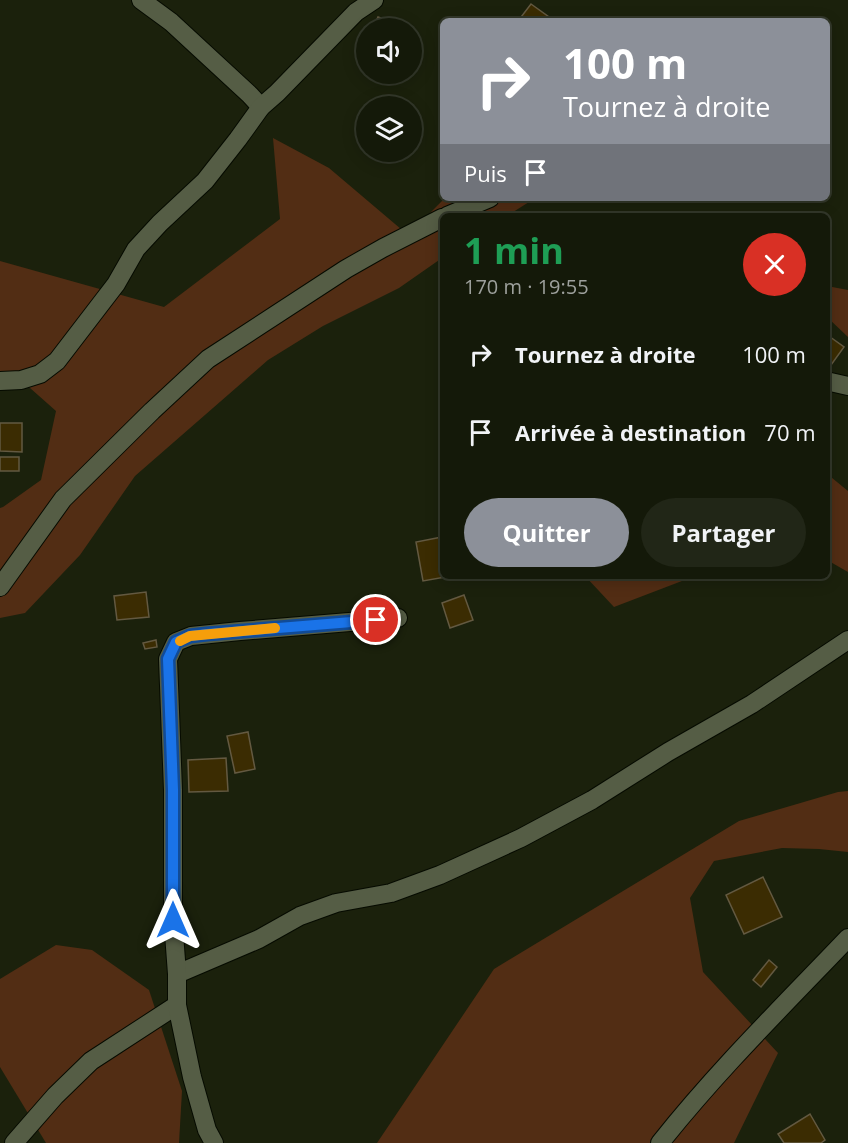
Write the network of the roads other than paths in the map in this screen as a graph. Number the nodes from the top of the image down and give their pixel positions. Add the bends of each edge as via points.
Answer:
1 (141, 0) edge
2 (374, 0) edge
3 (261, 107) junction
4 (483, 201) edge
5 (454, 213) edge
6 (440, 219) edge
7 (0, 381) edge
8 (830, 382) edge
9 (848, 386) edge
10 (0, 587) edge
11 (398, 618) dead end
12 (848, 640) edge
13 (848, 938) edge
14 (177, 974) junction
15 (177, 1005) junction
16 (14, 1143) edge
17 (214, 1143) edge
18 (660, 1143) edge

1 - 3 street via 171,22
2 - 3 street via 356,12
3 - 7 street via 205,181 136,249 117,284 57,361 40,374
4 - 5 street
6 - 10 street via 346,268 208,359 63,499
8 - 9 street
11 - 14 street via 190,636 176,642 168,659
12 - 14 street via 752,704 521,838 391,893 336,903 300,916 259,939
13 - 18 street via 754,1035
14 - 15 street
15 - 16 street via 91,1061
15 - 17 street via 192,1077

